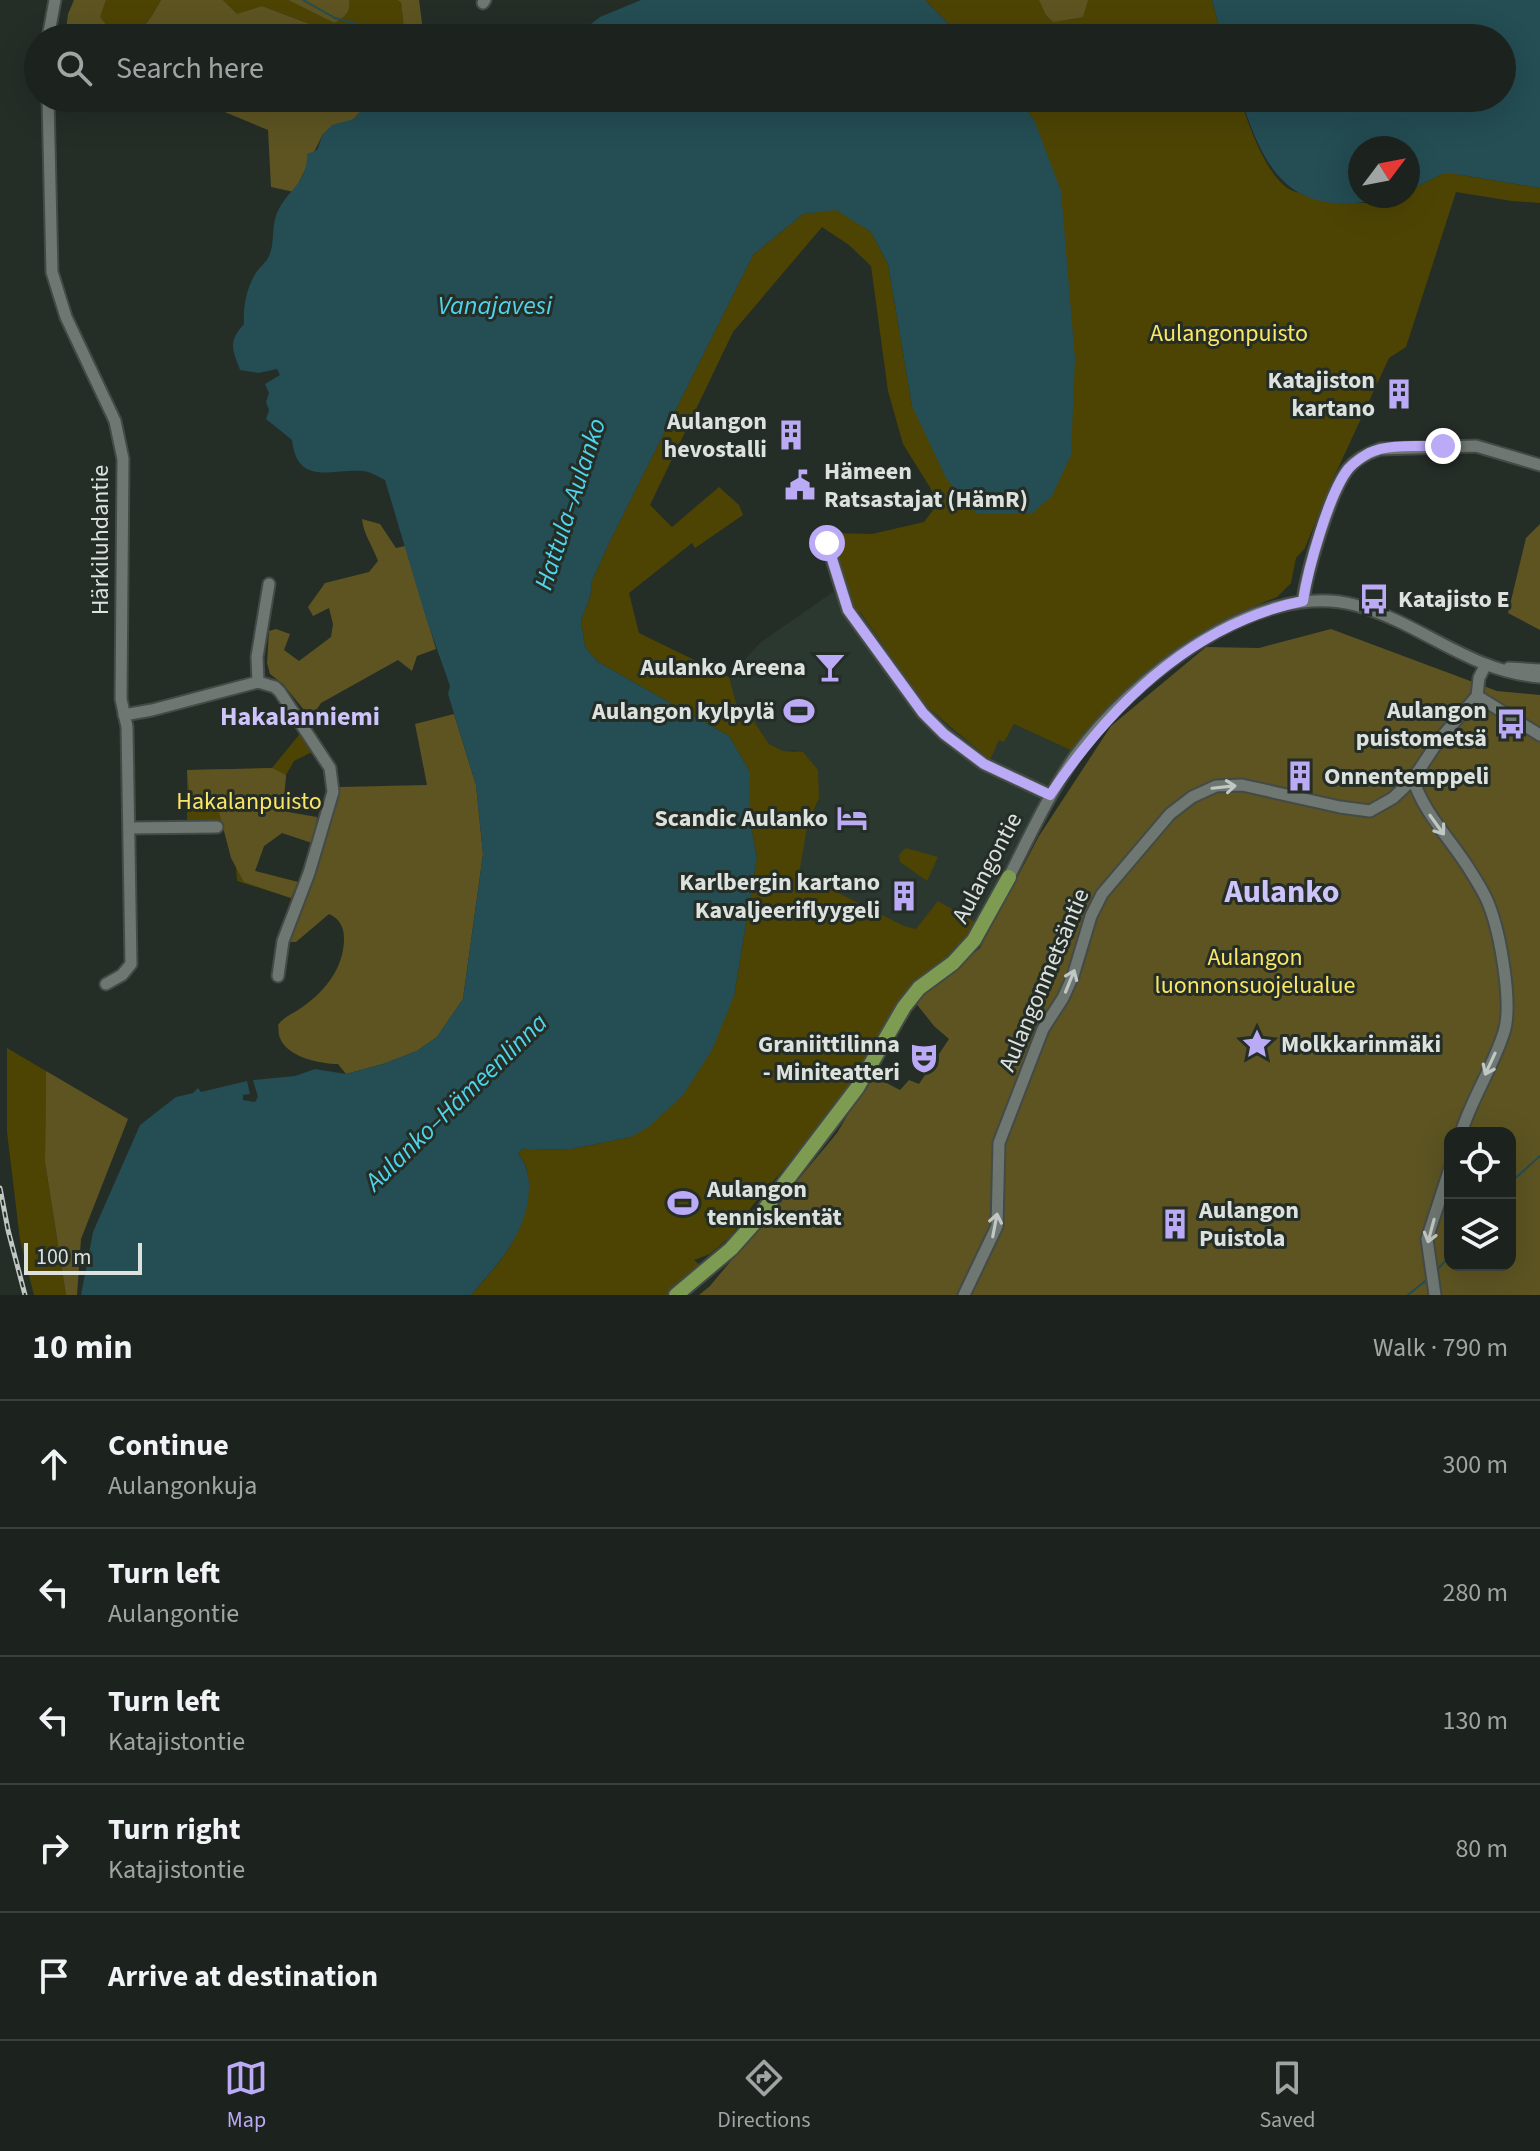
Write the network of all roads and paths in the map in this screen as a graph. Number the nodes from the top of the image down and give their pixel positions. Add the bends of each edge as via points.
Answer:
1 (55, 0) edge
2 (51, 24) edge
3 (48, 112) edge
4 (1540, 465) edge
5 (827, 543) dead end
6 (269, 584) dead end
7 (1303, 601) junction
8 (1485, 666) junction
9 (1499, 670) junction
10 (1540, 670) edge
11 (1540, 677) edge
12 (258, 682) junction
13 (1478, 693) junction
14 (124, 715) junction
15 (1540, 735) edge
16 (1413, 779) junction
17 (1050, 795) junction
18 (217, 827) dead end
19 (129, 828) junction
20 (1009, 877) joint
21 (278, 976) dead end
22 (106, 984) dead end
23 (1463, 1127) edge
24 (1444, 1187) edge
25 (676, 1295) edge
26 (964, 1295) edge
27 (1435, 1295) edge

1 - 2 street
3 - 14 street, Härkiluhdantie via 50,257 56,287 109,405 123,459
4 - 7 street via 1476,446 1370,452 1338,485
5 - 17 street via 848,610 923,713 984,764
6 - 12 street
7 - 8 street, Aulangontie via 1352,604 1383,614
7 - 17 street, Aulangontie via 1251,615 1175,659 1097,730
8 - 9 street, Aulangontie
8 - 13 street via 1487,681
9 - 10 street, Aulangontie
9 - 11 street, Aulangontie
12 - 14 street
12 - 21 street via 280,692 330,768 333,792 283,941
13 - 15 street
13 - 16 street, Aulangonmetsäntie
14 - 19 street, Härkiluhdantie
16 -> 23 street via 1431,817 1488,902 1506,992 1504,1033
26 -> 16 street, Aulangonmetsäntie via 997,1226 999,1143 1043,1029 1073,976 1091,916 1102,894 1170,814 1216,786 1242,785 1370,811
17 - 20 street, Aulangontie
18 - 19 street
19 - 22 street, Härkiluhdantie via 131,964
20 - 25 main road, Aulangontie via 974,940 904,1007 857,1088 755,1222
24 -> 27 street via 1427,1239

